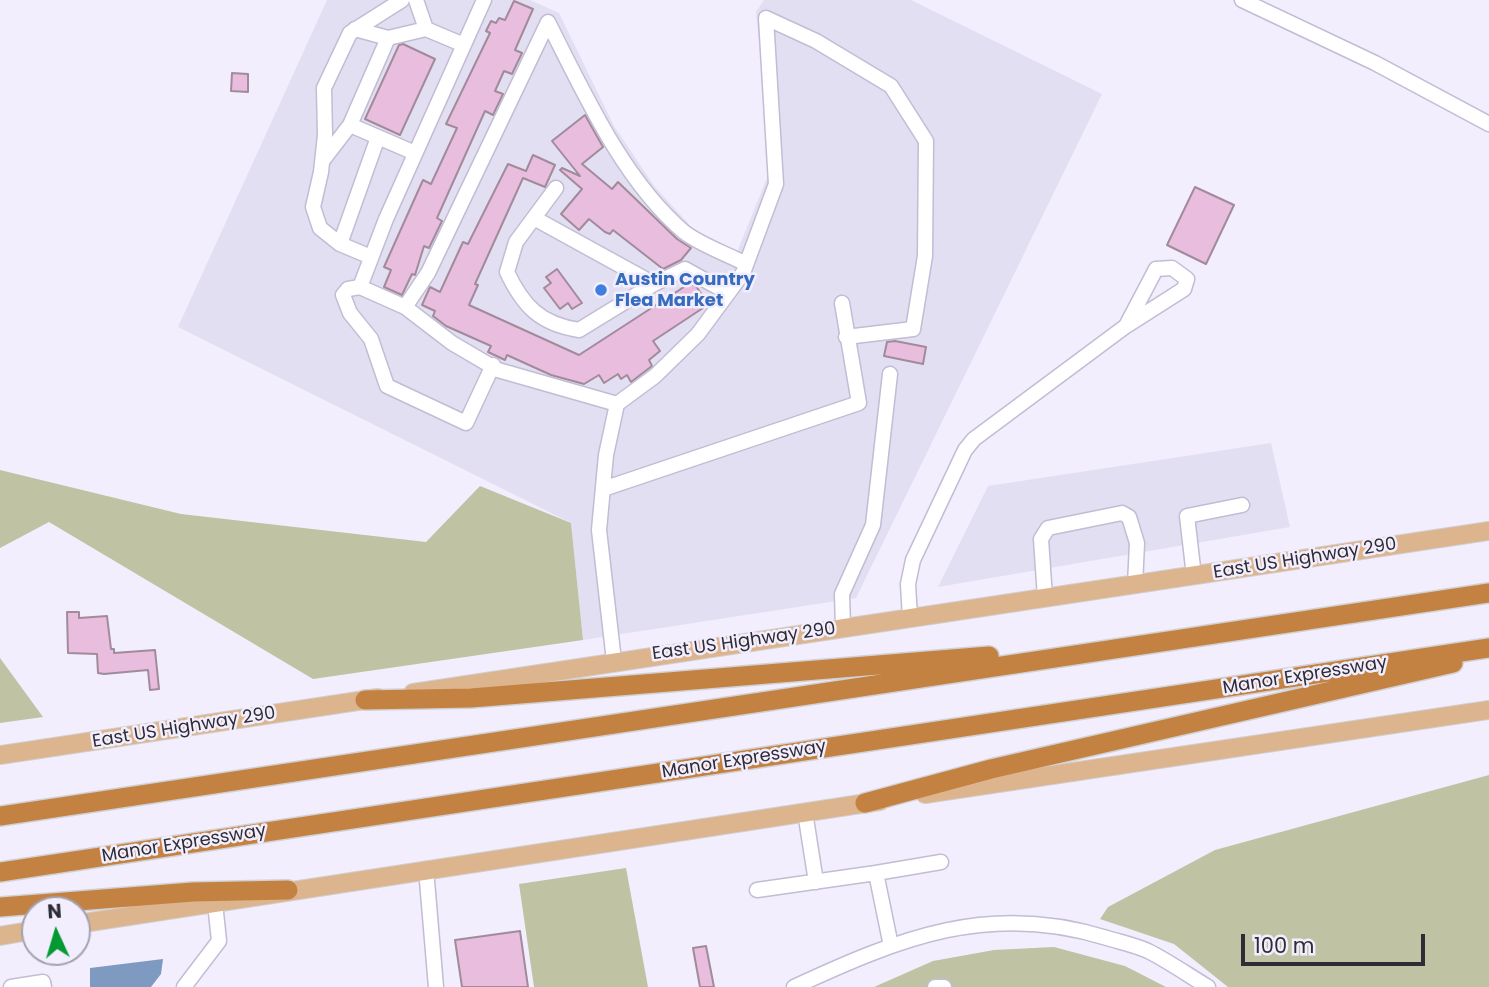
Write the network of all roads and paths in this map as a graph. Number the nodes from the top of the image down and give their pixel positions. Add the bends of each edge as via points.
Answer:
1 (402, 0) edge
2 (416, 0) edge
3 (484, 0) edge
4 (1242, 0) edge
5 (355, 29) junction
6 (426, 29) junction
7 (388, 38) junction
8 (464, 45) junction
9 (1489, 124) edge
10 (349, 125) junction
11 (378, 138) junction
12 (415, 153) junction
13 (322, 161) junction
14 (556, 187) dead end
15 (534, 218) junction
16 (340, 244) junction
17 (371, 257) junction
18 (746, 264) junction
19 (654, 284) junction
20 (360, 287) junction
21 (728, 293) junction
22 (842, 303) dead end
23 (405, 307) junction
24 (1126, 326) junction
25 (846, 337) junction
26 (492, 365) junction
27 (890, 374) dead end
28 (617, 404) junction
29 (603, 489) junction
30 (1242, 505) dead end
31 (1489, 531) edge
32 (1194, 576) junction
33 (1135, 585) junction
34 (1489, 593) edge
35 (1045, 598) junction
36 (910, 618) junction
37 (843, 628) junction
38 (1489, 650) edge
39 (1063, 657) junction
40 (614, 661) junction
41 (365, 700) junction
42 (1489, 710) edge
43 (0, 755) edge
44 (865, 803) junction
45 (805, 813) junction
46 (0, 816) edge
47 (941, 862) dead end
48 (426, 869) junction
49 (0, 872) edge
50 (876, 873) junction
51 (816, 881) junction
52 (288, 890) junction
53 (757, 890) dead end
54 (215, 903) junction
55 (0, 907) edge
56 (91, 922) edge
57 (21, 932) edge
58 (0, 936) edge
59 (891, 946) junction
60 (10, 987) edge
61 (44, 987) edge
62 (184, 987) edge
63 (436, 987) edge
64 (794, 987) edge
65 (935, 987) edge
66 (944, 987) edge
67 (1208, 987) edge

1 - 5 street
2 - 6 street
3 - 8 street
4 - 9 street
5 - 7 street
5 - 13 street via 324,88
6 - 7 street
6 - 8 street
7 - 10 street
8 - 12 street
10 - 11 street
10 - 13 street
11 - 12 street
11 - 16 street
12 - 17 street
13 - 16 street via 313,207 320,228
14 - 15 street
15 - 19 street
15 - 19 street via 516,242 507,272 521,302 557,326 579,330
16 - 17 street
17 - 20 street
18 - 21 street
18 - 23 street via 686,233 635,181 548,22 428,273
18 - 25 street via 775,184 766,18 816,40 891,86 926,141 925,257 912,329
19 - 21 street via 685,270
20 - 23 street
20 - 26 street via 343,295 350,313 371,339 387,386 466,423
21 - 28 street via 698,334 655,376
22 - 25 street
23 - 26 street
24 - 24 street via 1156,269 1172,268 1187,279 1184,289
24 - 36 street via 965,450 913,560 908,584
25 - 29 street via 859,402
26 - 28 street
27 - 37 street via 873,525 842,594
28 - 29 street
29 - 40 street via 599,530
30 - 32 street via 1187,516
31 - 32 main road, East US Highway 290
32 - 33 main road, East US Highway 290
33 - 35 main road, East US Highway 290
33 - 35 street via 1137,543 1129,517 1122,513 1048,528 1041,539
34 - 39 highway
35 - 36 main road, East US Highway 290
36 - 37 main road, East US Highway 290
37 - 40 main road, East US Highway 290
38 - 44 highway via 1427,671 991,769
38 - 49 highway, Manor Expressway
39 - 41 highway via 1002,655 471,698
39 - 46 highway
40 - 41 main road, East US Highway 290
41 - 43 main road, East US Highway 290
42 - 44 main road
44 - 45 main road
45 - 48 main road
45 - 51 street
47 - 50 street
48 - 52 main road
48 - 63 street
50 - 51 street
50 - 59 street
51 - 53 street
52 - 54 main road
52 - 55 highway via 193,892
54 - 56 main road
54 - 62 street via 219,941
57 - 58 main road
59 - 64 street
59 - 67 street via 981,922 1032,922 1081,930 1146,950
60 - 61 street via 43,982
65 - 66 street

